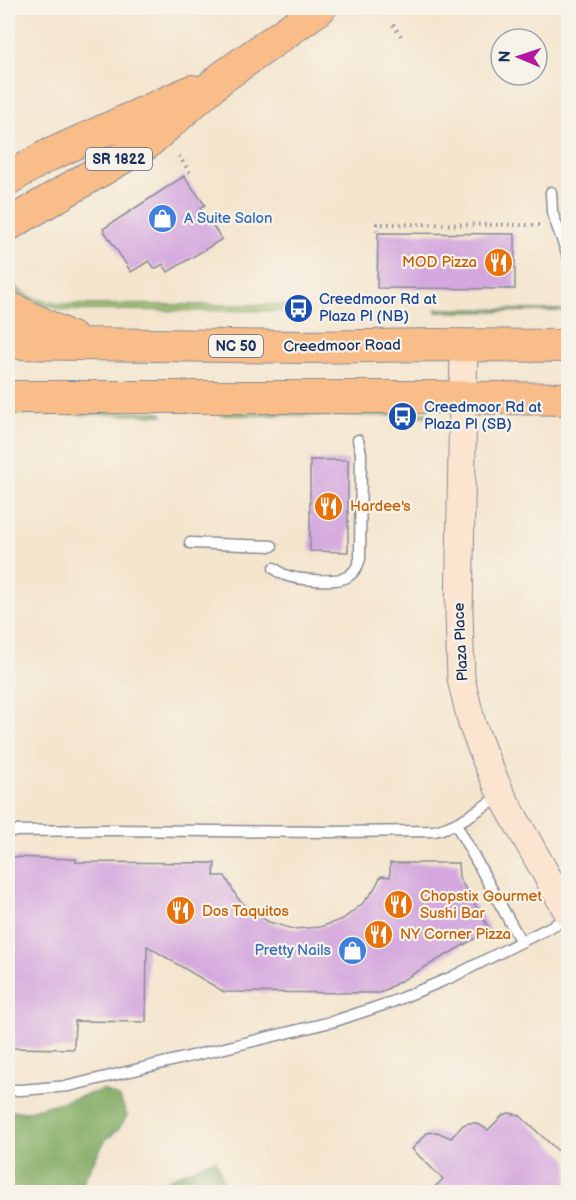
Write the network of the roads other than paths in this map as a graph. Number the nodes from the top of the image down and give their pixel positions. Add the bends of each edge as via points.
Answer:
1 (320, 8) edge
2 (220, 79) junction
3 (8, 179) edge
4 (551, 192) dead end
5 (8, 225) edge
6 (568, 256) edge
7 (8, 307) edge
8 (8, 343) edge
9 (84, 344) junction
10 (464, 346) junction
11 (568, 346) edge
12 (8, 396) edge
13 (462, 397) junction
14 (568, 399) edge
15 (358, 440) dead end
16 (190, 543) dead end
17 (272, 546) dead end
18 (273, 568) dead end
19 (501, 794) junction
20 (456, 824) junction
21 (8, 831) edge
22 (568, 913) edge
23 (568, 918) edge
24 (521, 942) junction
25 (8, 1090) edge

1 - 2 main road, SR 1822
2 - 3 main road via 45,157
2 - 5 main road, SR 1822 via 147,143
4 - 6 lane via 552,212
7 - 9 main road
8 - 9 main road, Creedmoor Road / NC 50
9 - 10 main road, Creedmoor Road / NC 50
10 - 11 main road, Creedmoor Road / NC 50
10 - 13 street, Plaza Place
12 - 13 main road
13 - 14 main road
13 - 19 street, Plaza Place via 461,679 472,724
15 - 18 lane via 361,453 357,567 339,580 294,578
16 - 17 lane
19 - 20 lane
19 - 22 street, Plaza Place
20 - 21 lane via 434,831
20 - 24 lane
23 - 24 lane
24 - 25 lane via 452,977 335,1021 69,1086

